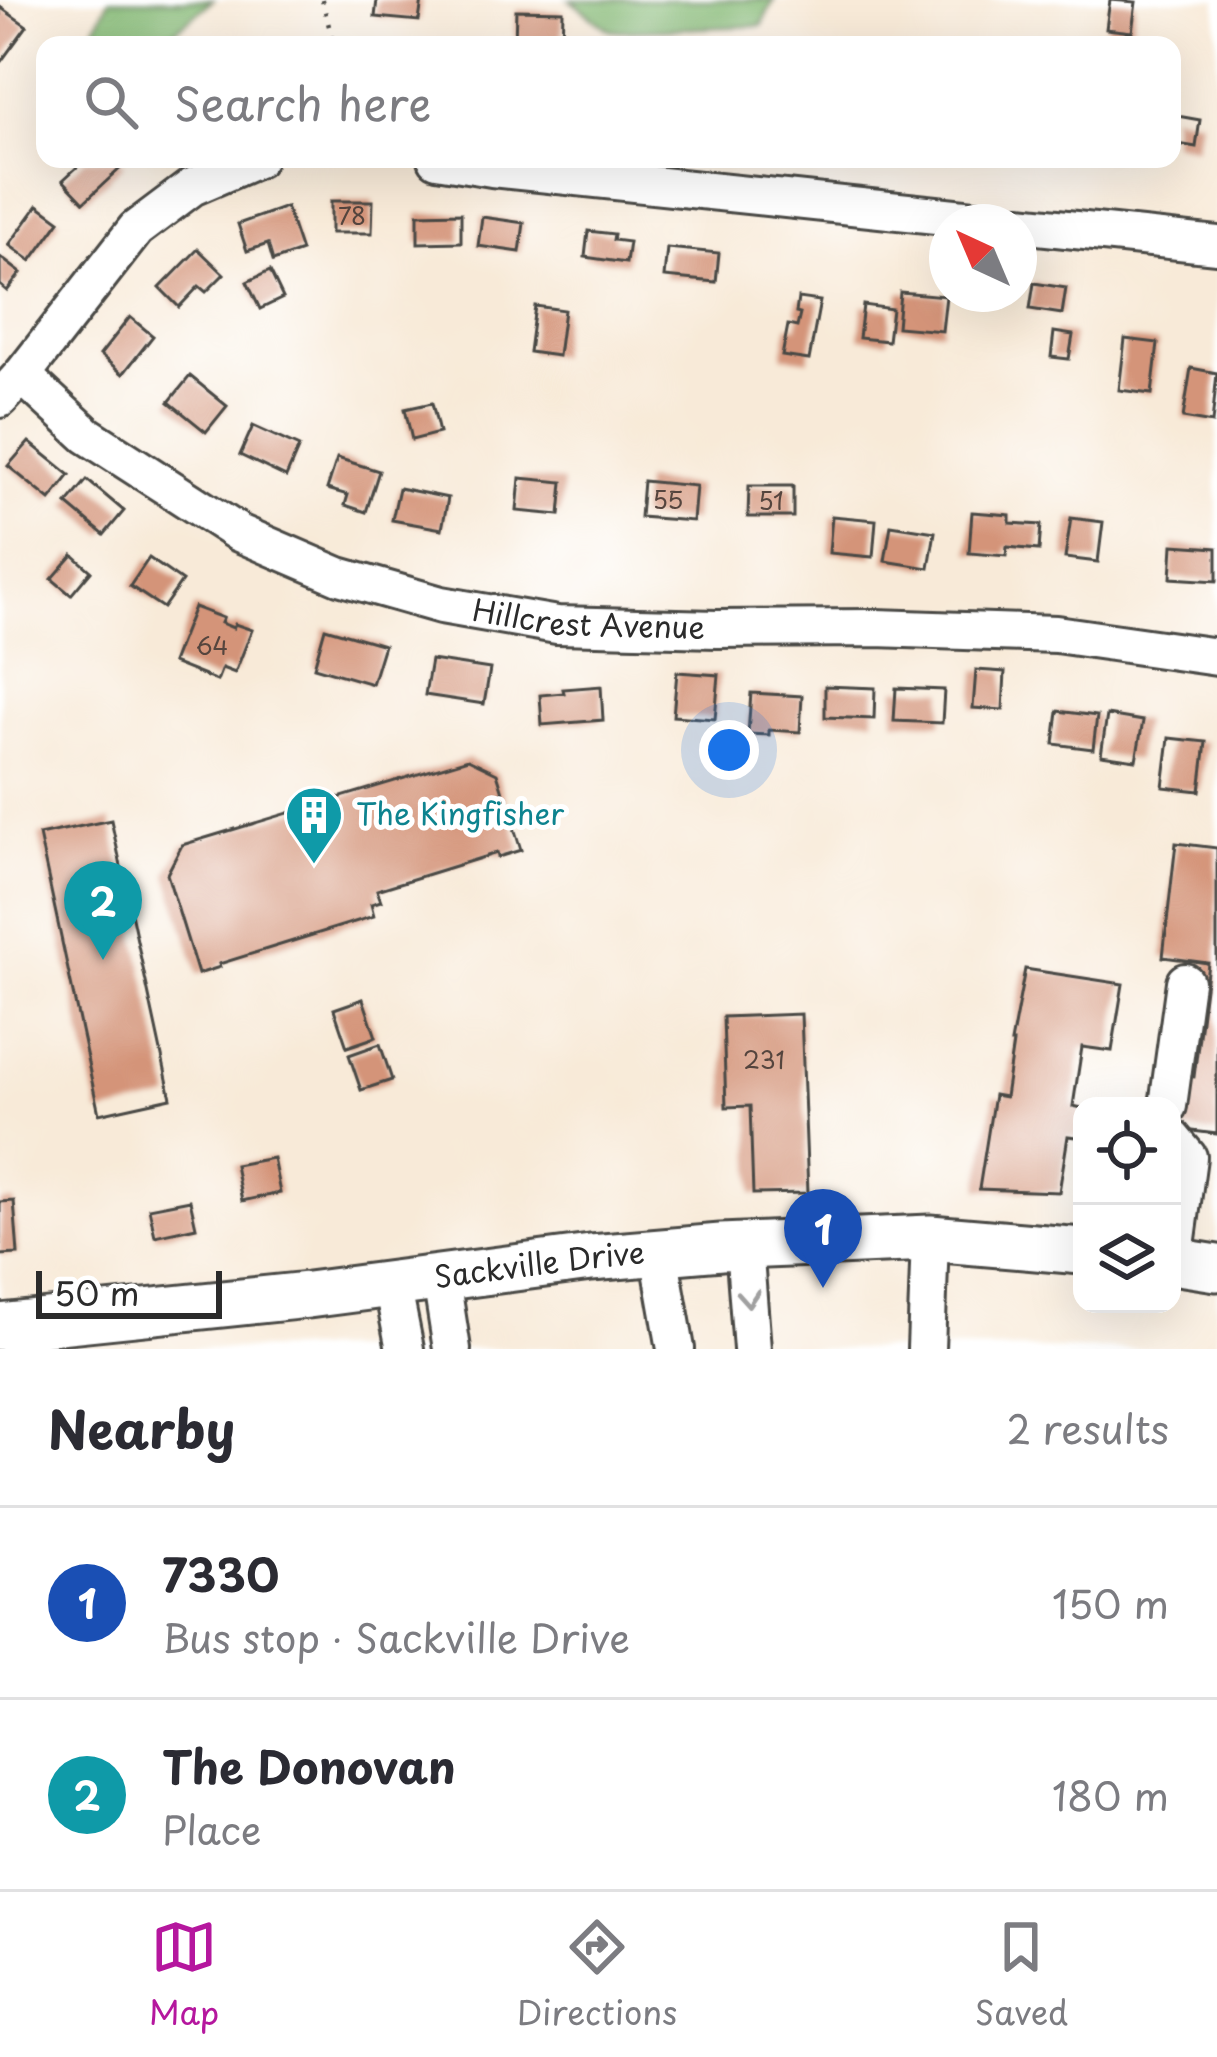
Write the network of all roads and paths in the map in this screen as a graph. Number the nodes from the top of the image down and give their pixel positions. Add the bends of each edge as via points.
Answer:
1 (322, 0) edge
2 (332, 36) edge
3 (236, 168) edge
4 (492, 168) edge
5 (929, 214) edge
6 (1037, 226) edge
7 (1217, 245) edge
8 (11, 387) edge
9 (1217, 657) edge
10 (1185, 982) dead end
11 (1169, 1097) edge
12 (1181, 1149) edge
13 (930, 1238) junction
14 (744, 1246) junction
15 (1073, 1250) edge
16 (658, 1253) junction
17 (1188, 1263) edge
18 (441, 1279) junction
19 (392, 1283) junction
20 (0, 1327) edge
21 (405, 1349) edge
22 (452, 1349) edge
23 (676, 1349) edge
24 (752, 1349) edge
25 (926, 1349) edge

1 - 2 path
3 - 8 street via 192,187 136,229
4 - 5 street
6 - 7 street
8 - 9 street, Hillcrest Avenue via 239,532 340,576 440,605 557,625 1056,634
10 - 11 street
12 - 17 street via 1188,1157
13 - 14 main road, Sackville Drive
13 - 15 main road, Sackville Drive
13 - 25 street
14 - 16 main road, Sackville Drive
14 -> 24 street
16 - 18 main road, Sackville Drive
16 - 23 street
18 - 19 main road, Sackville Drive
18 - 22 street
19 - 20 main road, Sackville Drive
19 - 21 street

